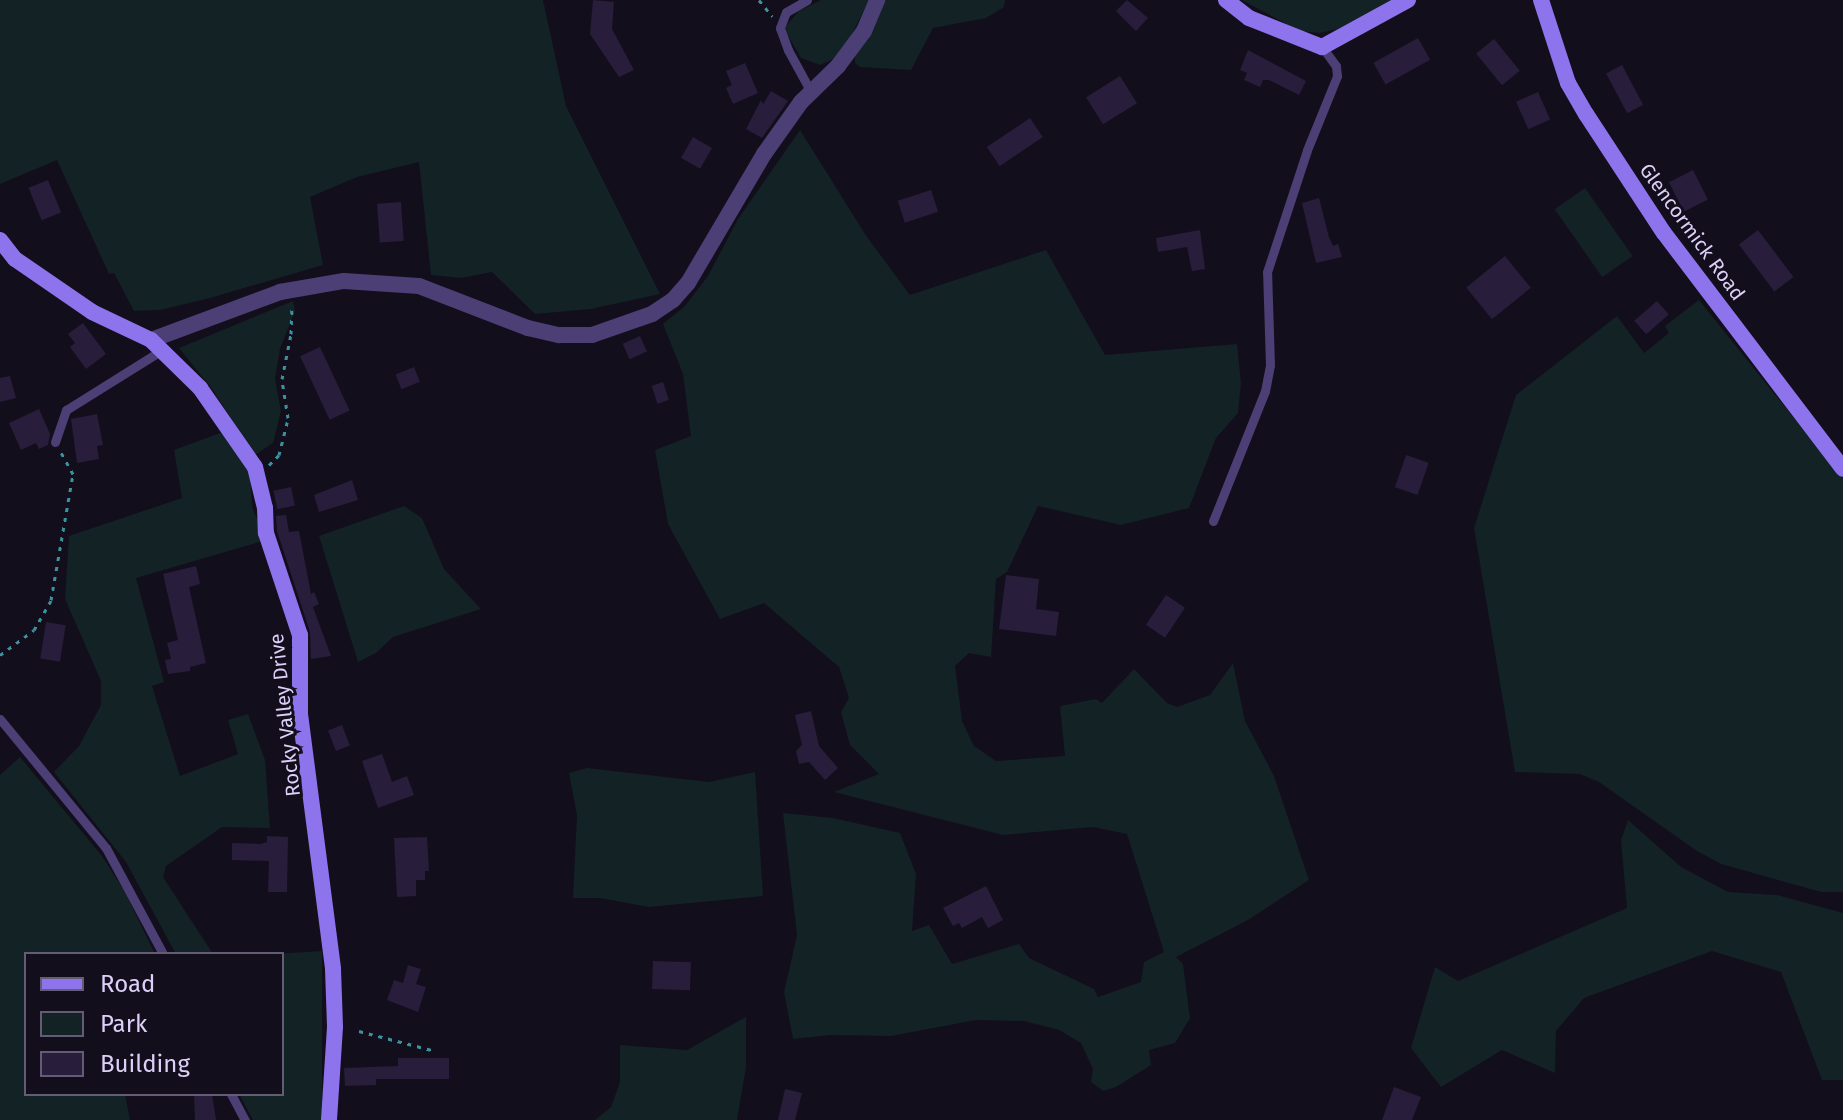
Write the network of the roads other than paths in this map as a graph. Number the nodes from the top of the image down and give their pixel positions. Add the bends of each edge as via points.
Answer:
1 (807, 0) edge
2 (877, 0) edge
3 (1226, 0) edge
4 (1408, 0) edge
5 (1541, 0) edge
6 (1322, 47) junction
7 (811, 92) junction
8 (0, 240) edge
9 (157, 345) junction
10 (55, 442) road end
11 (1843, 469) edge
12 (1213, 521) dead end
13 (0, 719) edge
14 (162, 952) edge
15 (232, 1096) edge
16 (245, 1120) edge
17 (329, 1120) edge

1 - 7 lane via 781,18 788,50
2 - 7 street via 864,31
3 - 6 street via 1249,18
4 - 6 street
5 - 11 street, Glencormick Road via 1568,83 1586,114 1664,233
6 - 12 lane via 1337,76 1267,272 1270,365 1265,391
7 - 9 street via 757,164 688,283 673,300 622,327 592,335 559,335 407,285 344,281 285,291
8 - 9 street, Rocky Valley Drive via 15,259 92,312
9 - 10 lane via 66,410
9 - 17 street, Rocky Valley Drive via 200,388 258,476 266,533 300,635 300,714 333,969
13 - 14 lane via 106,848
15 - 16 lane

